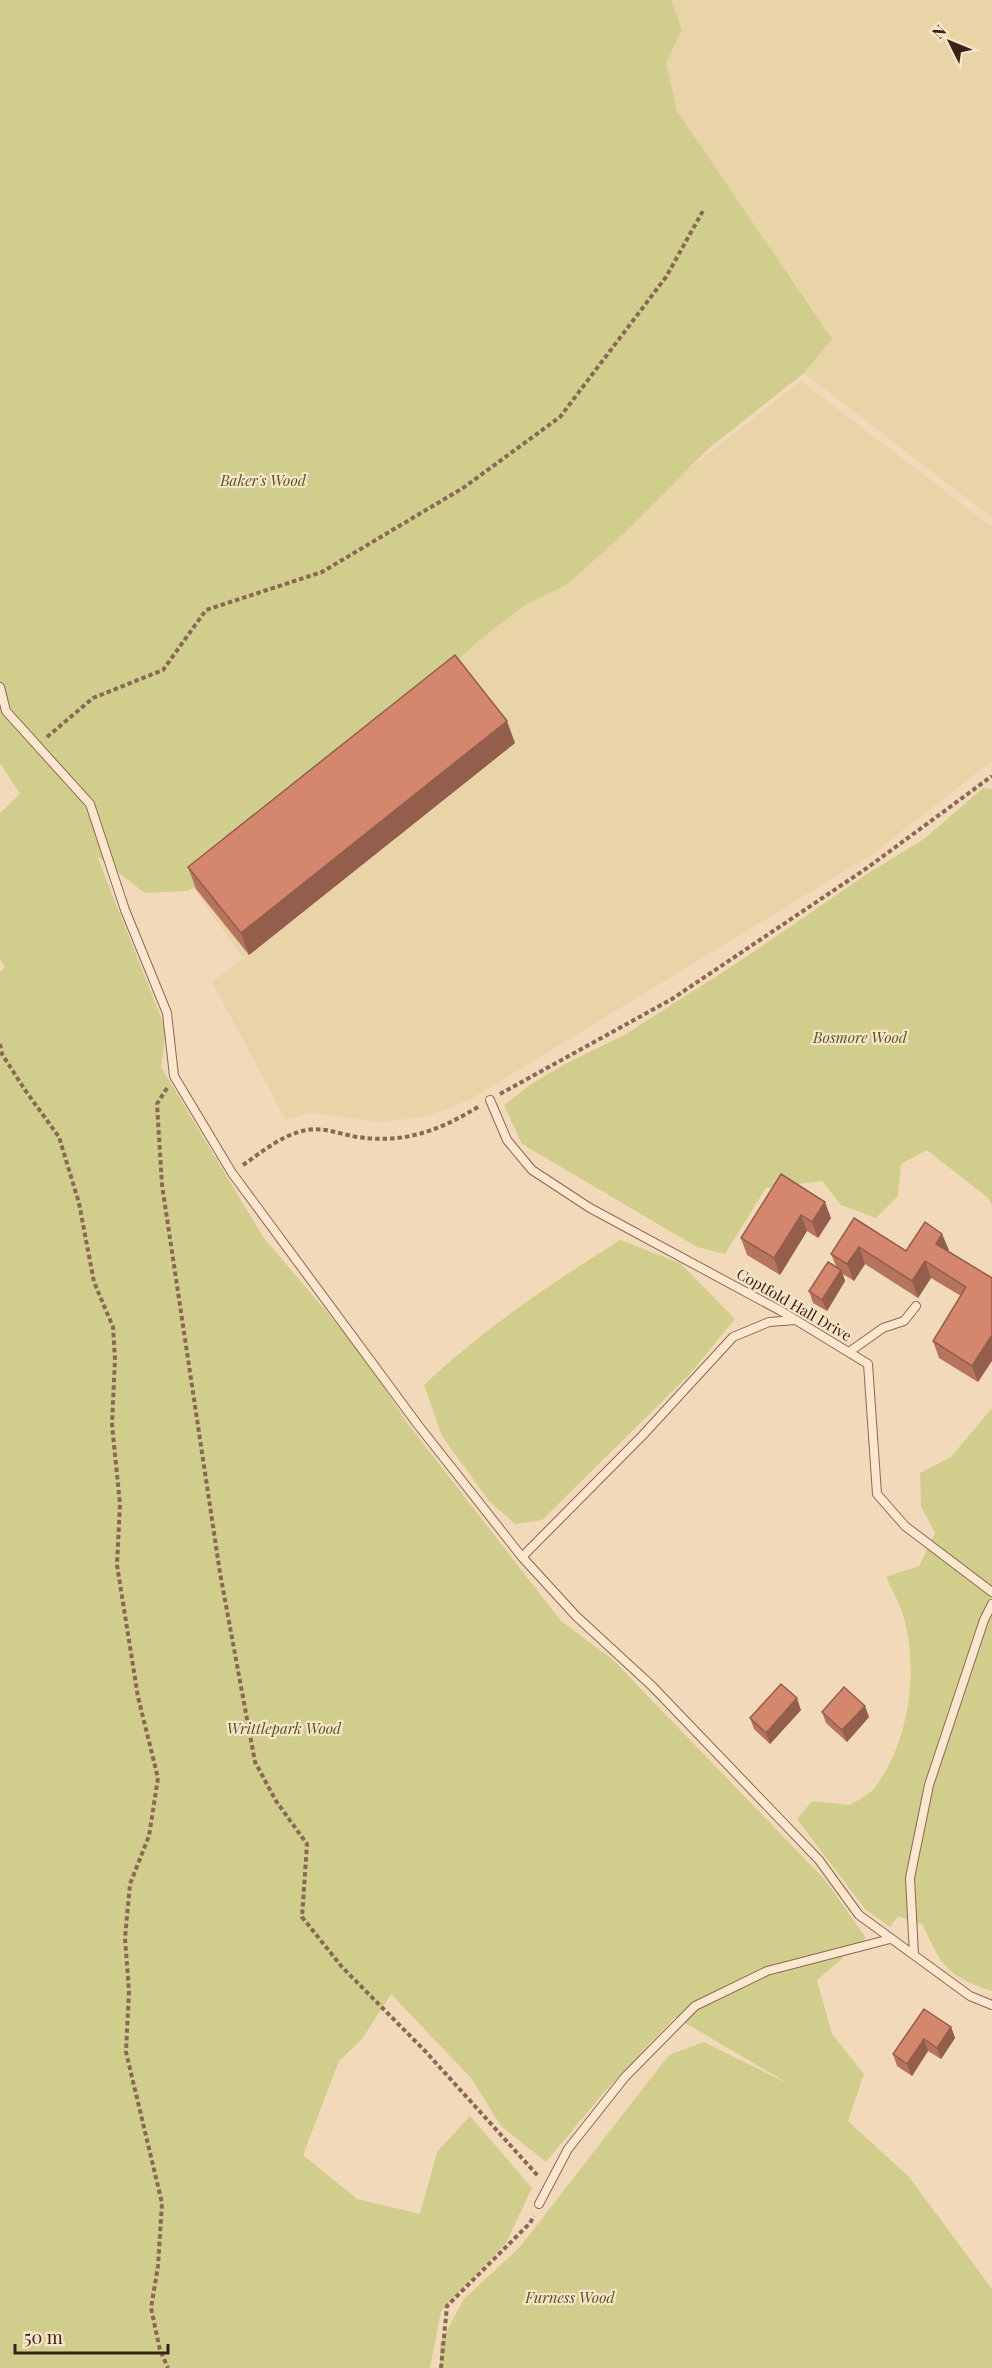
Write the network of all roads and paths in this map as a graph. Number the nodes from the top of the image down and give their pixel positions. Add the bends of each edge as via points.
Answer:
1 (704, 209) dead end
2 (0, 687) edge
3 (37, 745) junction
4 (992, 776) edge
5 (0, 1044) edge
6 (174, 1076) junction
7 (490, 1100) junction
8 (232, 1173) junction
9 (916, 1306) dead end
10 (796, 1320) junction
11 (849, 1352) junction
12 (522, 1557) junction
13 (992, 1592) edge
14 (992, 1604) edge
15 (890, 1940) junction
16 (914, 1954) junction
17 (992, 2005) edge
18 (549, 2186) junction
19 (539, 2204) joint
20 (168, 2368) edge
21 (441, 2368) edge

1 - 3 path via 666,277 560,417 463,488 322,572 206,610 163,670 93,698
2 - 3 lane via 6,711
3 - 6 lane via 90,804 125,909 167,1013
4 - 7 path via 867,868 672,999
5 - 20 path via 13,1072 59,1137 79,1203 94,1282 113,1327 112,1425 120,1504 117,1564 138,1697 159,1778 149,1836 130,1884 125,1938 129,1991 126,2052 162,2203 151,2308
6 - 8 lane
6 - 18 path via 157,1104 162,1185 212,1514 255,1762 276,1801 308,1844 302,1917 342,1967
7 - 8 path via 410,1139 371,1139 306,1130 280,1140
7 - 10 lane, Coptfold Hall Drive via 507,1140 532,1170 590,1208
8 - 12 lane via 418,1425
9 - 11 lane via 904,1321 883,1328
10 - 11 lane, Coptfold Hall Drive
10 - 12 lane via 769,1322 733,1337
11 - 13 lane, Coptfold Hall Drive via 868,1364 877,1494 905,1526
12 - 15 lane via 576,1616 741,1777 819,1860 859,1915
14 - 16 lane via 929,1785 910,1878
15 - 16 lane
15 - 18 lane via 767,1971 695,2006 625,2077 568,2149
16 - 17 lane via 970,1996
18 - 19 lane
19 - 21 path via 530,2223 447,2306

